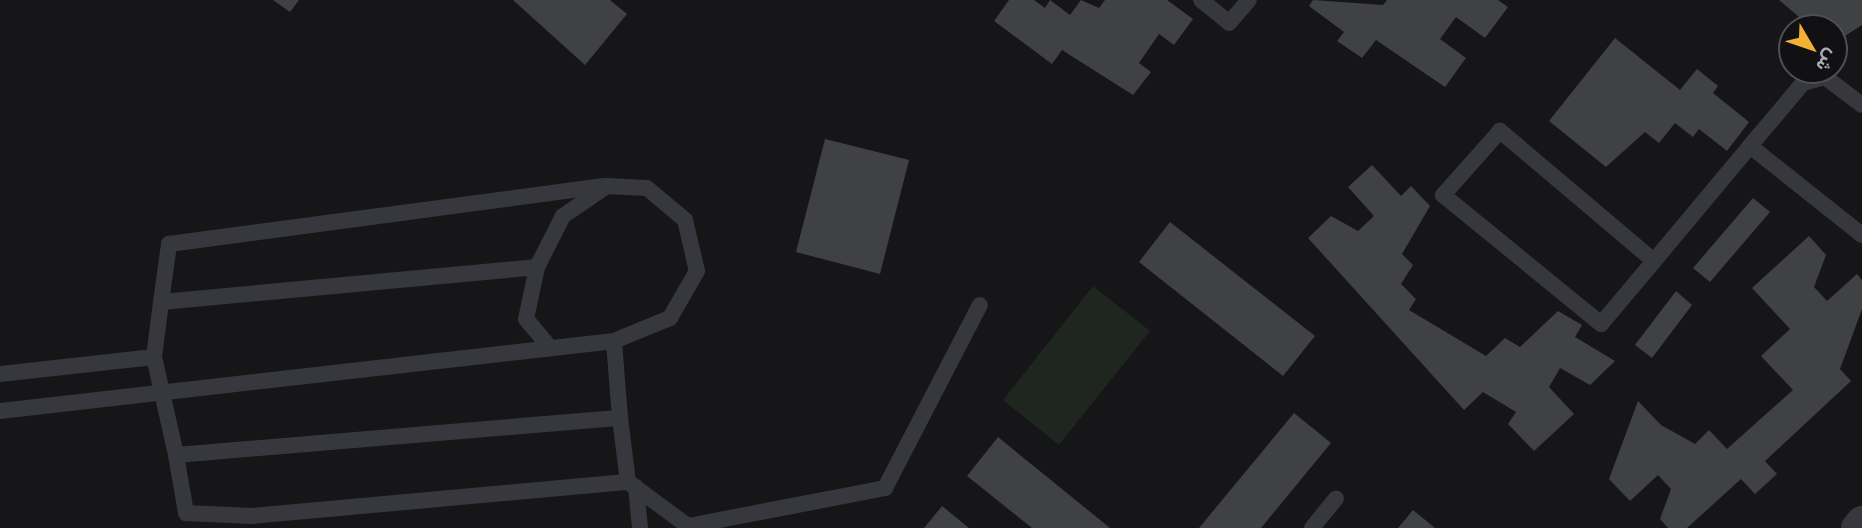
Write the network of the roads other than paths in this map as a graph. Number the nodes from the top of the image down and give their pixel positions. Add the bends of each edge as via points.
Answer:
1 (1201, 0) edge
2 (1249, 0) edge
3 (1862, 105) edge
4 (1750, 146) junction
5 (607, 186) junction
6 (1862, 235) edge
7 (1654, 261) junction
8 (537, 267) junction
9 (161, 302) junction
10 (980, 305) dead end
11 (614, 341) junction
12 (550, 348) junction
13 (154, 357) junction
14 (0, 374) edge
15 (163, 391) junction
16 (0, 411) edge
17 (620, 418) junction
18 (176, 455) junction
19 (632, 485) junction
20 (1336, 498) dead end
21 (1862, 522) edge
22 (640, 528) edge
23 (1312, 528) edge
24 (1857, 528) edge

1 - 2 lane via 1229,23
3 - 4 lane via 1825,77 1803,83
4 - 6 lane
4 - 7 lane
5 - 8 lane via 563,216
5 - 9 lane via 169,244
5 - 11 lane via 647,188 685,220 697,271 670,318
7 - 7 lane via 1601,324 1443,195 1500,131
8 - 9 lane
8 - 12 lane via 526,319
9 - 13 lane
10 - 19 lane via 885,488 688,526
11 - 12 lane
11 - 17 lane
12 - 15 lane
13 - 14 lane
13 - 15 lane
15 - 16 lane
15 - 18 lane
17 - 18 lane
17 - 19 lane
18 - 19 lane via 186,513 252,516
19 - 22 lane
20 - 23 lane
21 - 24 street

